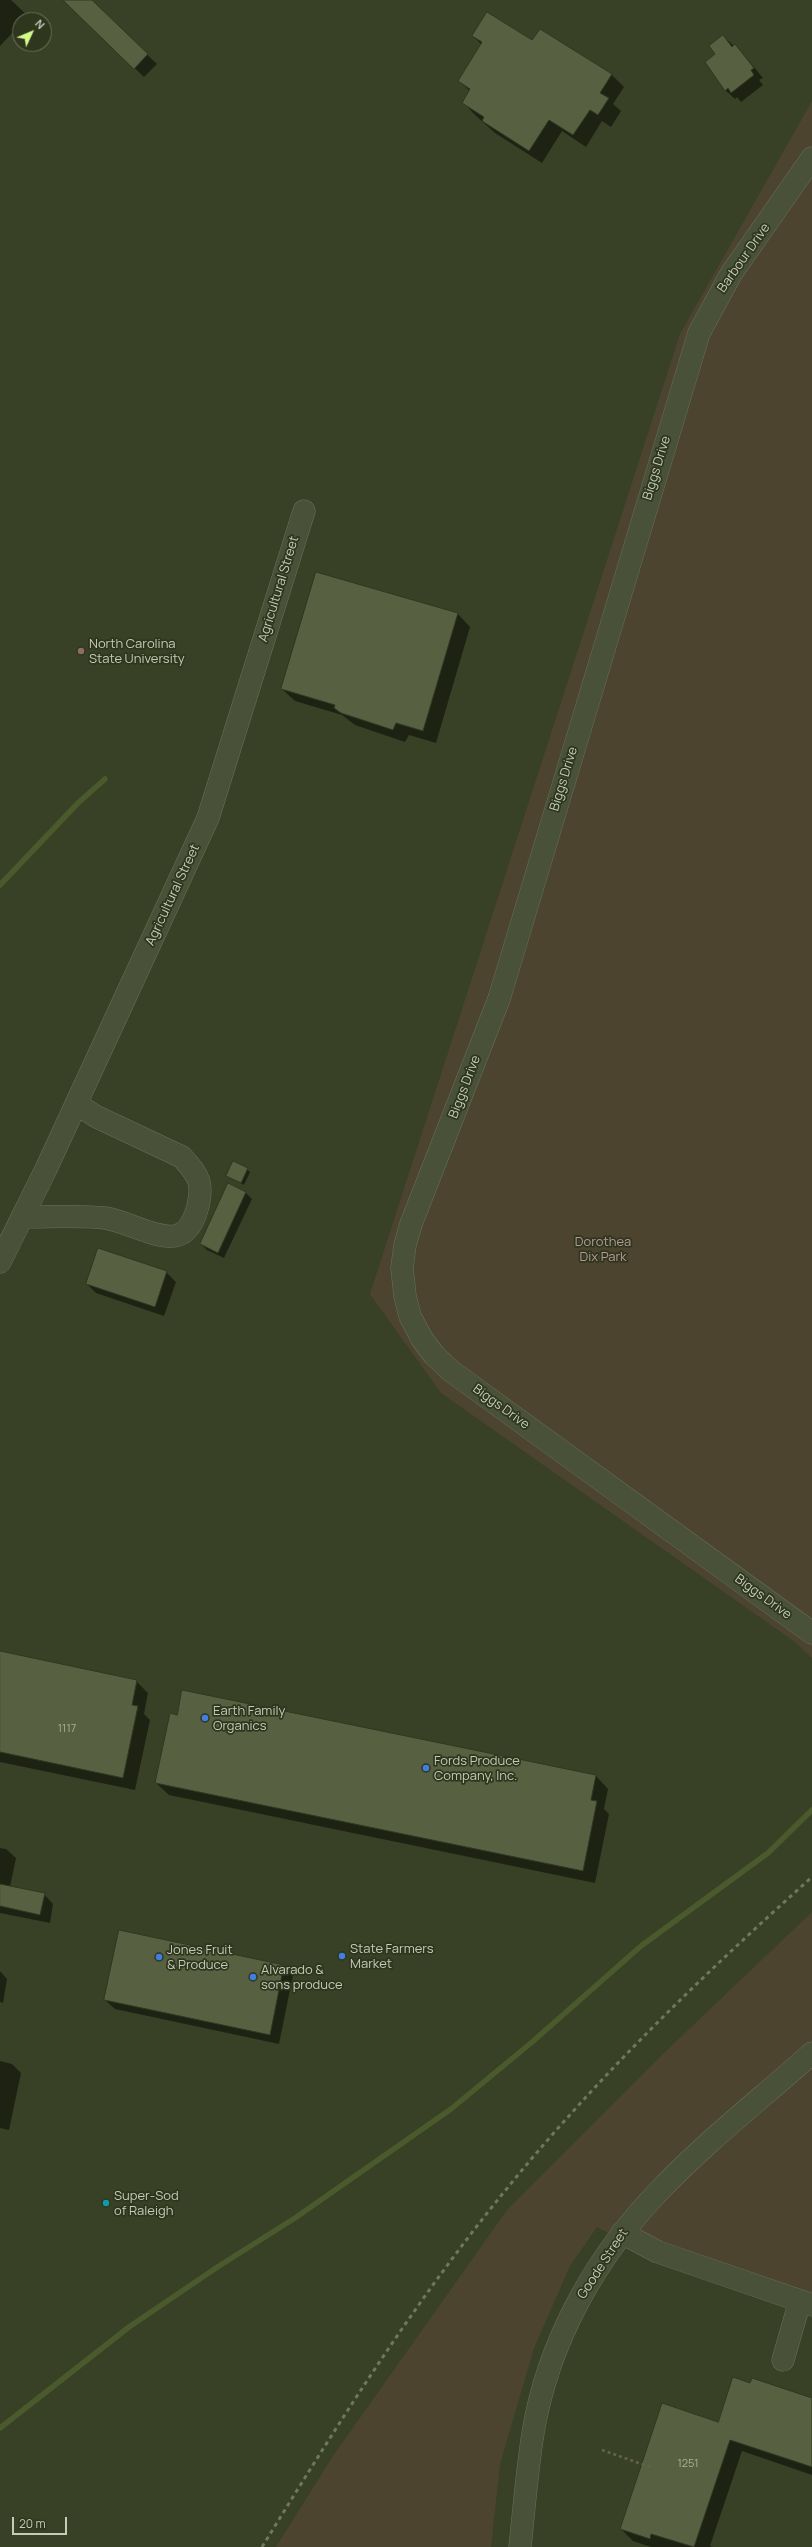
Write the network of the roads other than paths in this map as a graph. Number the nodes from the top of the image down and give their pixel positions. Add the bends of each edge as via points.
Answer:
1 (812, 158) edge
2 (688, 364) joint
3 (304, 512) dead end
4 (76, 1104) junction
5 (22, 1217) junction
6 (0, 1262) edge
7 (812, 1633) edge
8 (812, 2053) edge
9 (622, 2233) junction
10 (806, 2303) edge
11 (783, 2360) dead end
12 (520, 2547) edge

1 - 2 street, Barbour Drive via 720,292 699,333
2 - 7 street, Biggs Drive via 499,999 411,1224 402,1268 404,1289 410,1316 422,1339 451,1371
3 - 4 street, Agricultural Street via 208,818
4 - 5 street, Agricultural Street
4 - 5 street via 97,1117 182,1157 192,1168 199,1183 201,1197 194,1216 187,1229 177,1236 162,1237 139,1227 105,1218
5 - 6 street, Agricultural Street
8 - 9 street, Goode Street via 683,2167
9 - 10 street via 658,2252
9 - 12 street, Goode Street via 578,2303 560,2340 545,2384 533,2432
10 - 11 street

